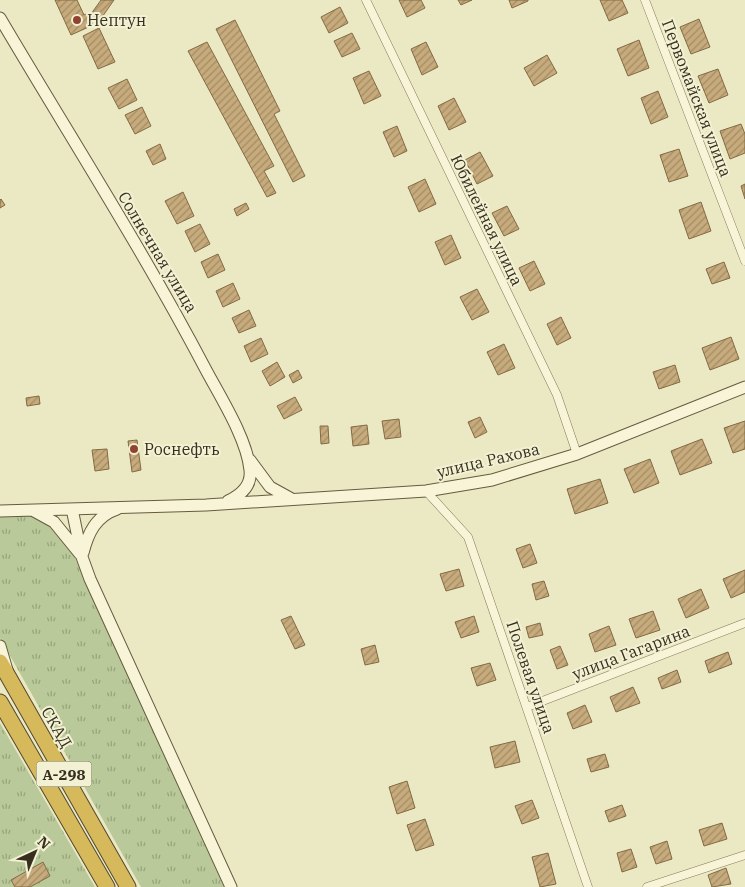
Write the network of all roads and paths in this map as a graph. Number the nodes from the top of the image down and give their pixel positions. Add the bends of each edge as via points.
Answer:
1 (366, 0) edge
2 (645, 0) edge
3 (0, 18) edge
4 (745, 261) edge
5 (745, 387) edge
6 (577, 454) junction
7 (248, 457) junction
8 (426, 491) junction
9 (292, 499) junction
10 (224, 503) junction
11 (120, 508) junction
12 (72, 509) junction
13 (31, 510) junction
14 (1, 511) edge
15 (82, 557) junction
16 (745, 623) edge
17 (0, 646) edge
18 (0, 662) edge
19 (10, 679) junction
20 (0, 702) edge
21 (527, 707) junction
22 (745, 855) edge
23 (587, 886) edge
24 (107, 887) edge
25 (128, 887) edge
26 (231, 887) edge
27 (647, 887) edge

1 - 6 street, Юбилейная улица via 557,395
2 - 4 street, Первомайская улица
3 - 7 main road, Солнечная улица via 186,332
5 - 6 main road, улица Рахова
6 - 8 main road, улица Рахова via 492,480
7 - 9 main road via 270,487
7 - 10 main road, Солнечная улица via 249,481 237,497
8 - 9 main road, улица Рахова
8 - 21 street, Полевая улица via 468,537
9 - 10 main road, улица Рахова
10 - 11 main road, улица Рахова
11 - 12 main road, улица Рахова
11 - 15 main road via 94,525
12 - 13 main road, улица Рахова
12 - 15 main road
13 - 14 main road, улица Рахова
13 - 15 main road via 54,522
15 - 26 main road
16 - 21 street, улица Гагарина
17 - 19 main road
18 - 19 highway, СКАД / А-298
19 - 25 highway, СКАД / А-298
20 - 24 highway, А-298
21 - 23 street, Полевая улица
22 - 27 street

